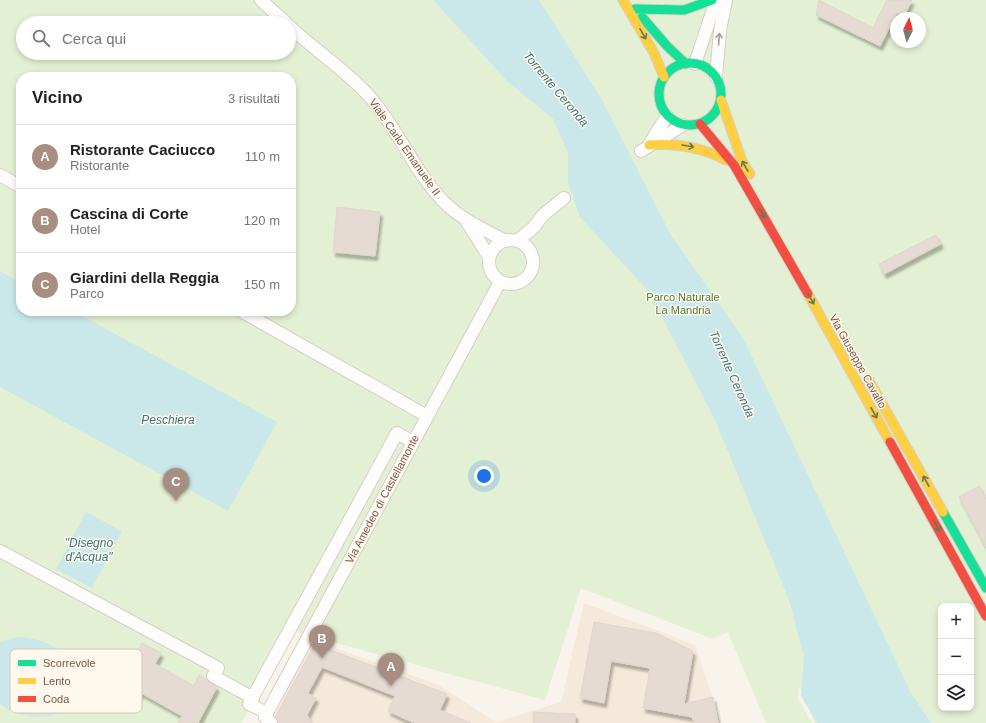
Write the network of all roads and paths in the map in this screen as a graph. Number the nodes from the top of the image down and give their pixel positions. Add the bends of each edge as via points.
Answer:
1 (260, 0) edge
2 (623, 0) edge
3 (628, 0) edge
4 (712, 0) edge
5 (716, 0) edge
6 (726, 0) edge
7 (635, 9) junction
8 (278, 16) edge
9 (296, 32) edge
10 (691, 64) junction
11 (664, 77) junction
12 (716, 78) junction
13 (721, 100) junction
14 (667, 116) junction
15 (700, 124) junction
16 (683, 125) junction
17 (645, 148) junction
18 (734, 165) junction
19 (0, 175) edge
20 (754, 181) dead end
21 (16, 184) edge
22 (564, 198) dead end
23 (466, 221) junction
24 (532, 228) junction
25 (511, 241) junction
26 (528, 249) junction
27 (489, 257) junction
28 (500, 282) junction
29 (250, 316) edge
30 (863, 369) dead end
31 (427, 416) junction
32 (413, 442) junction
33 (0, 551) edge
34 (986, 588) edge
35 (986, 616) edge
36 (252, 698) junction
37 (268, 718) edge

1 - 8 street
2 -> 11 street via 654,53
3 - 7 street
4 - 7 street via 684,10
5 - 10 street
12 -> 6 street via 720,31
7 - 10 street via 667,46
9 - 23 street, Viale Carlo Emanuele II via 369,97 423,176 442,200
10 - 11 street via 678,66
10 - 12 street via 711,71
11 - 14 street via 659,97
12 - 13 street via 720,84
13 - 15 street via 714,115
20 -> 13 street via 742,161
14 - 16 street
14 - 17 street
15 - 16 street
15 - 18 street, Via Giuseppe Cavallo
16 - 17 street
17 -> 18 street via 672,144 708,150
18 -> 35 street, Via Giuseppe Cavallo
19 - 21 street
22 - 24 street
23 - 25 street, Viale Carlo Emanuele II
23 - 27 street, Viale Carlo Emanuele II
24 - 25 street
24 - 26 street
25 - 26 street
25 - 27 street via 495,247
26 - 28 street via 533,265 527,278 510,285
27 - 28 street via 490,271
28 - 31 street, Via Amedeo di Castellamonte
29 - 31 street
34 -> 30 street, Via Giuseppe Cavallo
31 - 32 street, Via Amedeo di Castellamonte
32 - 36 street via 397,433
32 - 37 street, Via Amedeo di Castellamonte via 286,679
33 - 36 street via 218,668 213,676
36 - 37 street via 249,704

